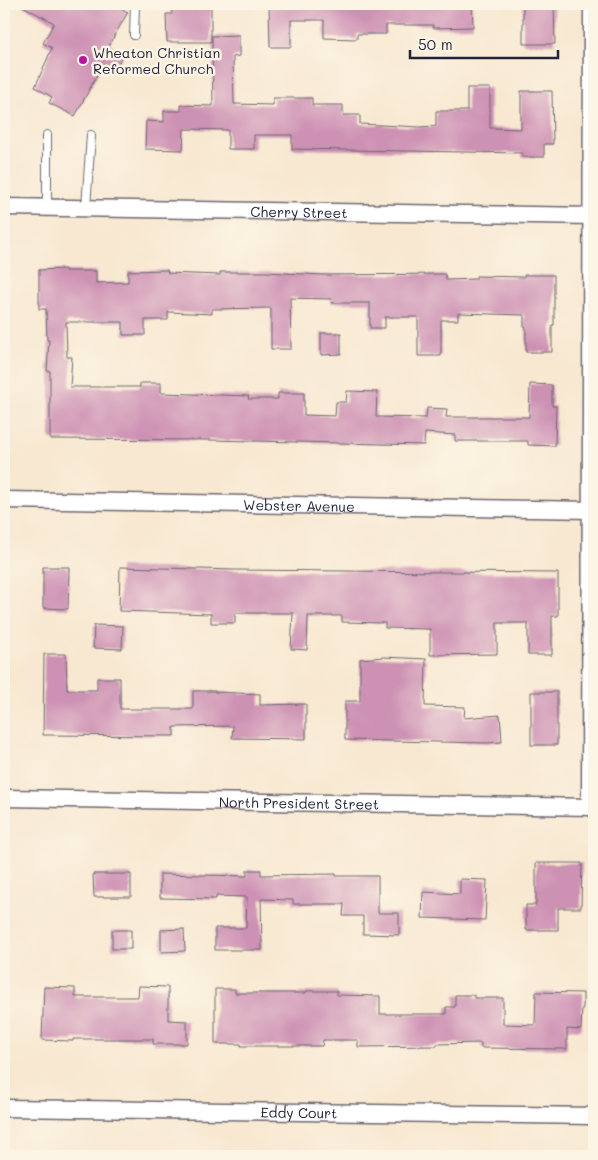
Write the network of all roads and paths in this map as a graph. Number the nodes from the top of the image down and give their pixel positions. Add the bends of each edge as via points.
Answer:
1 (135, 4) edge
2 (592, 4) edge
3 (134, 35) dead end
4 (47, 135) dead end
5 (90, 135) dead end
6 (4, 207) edge
7 (47, 208) junction
8 (86, 208) junction
9 (593, 216) edge
10 (4, 500) edge
11 (593, 510) edge
12 (4, 798) edge
13 (592, 807) edge
14 (4, 1108) edge
15 (594, 1116) edge

1 - 3 lane
2 - 9 street
4 - 7 lane
5 - 8 lane
6 - 7 street, Cherry Street
7 - 8 street, Cherry Street
8 - 9 street, Cherry Street
9 - 11 street
10 - 11 street, Webster Avenue
11 - 13 street
12 - 13 street, North President Street
14 - 15 street, Eddy Court

